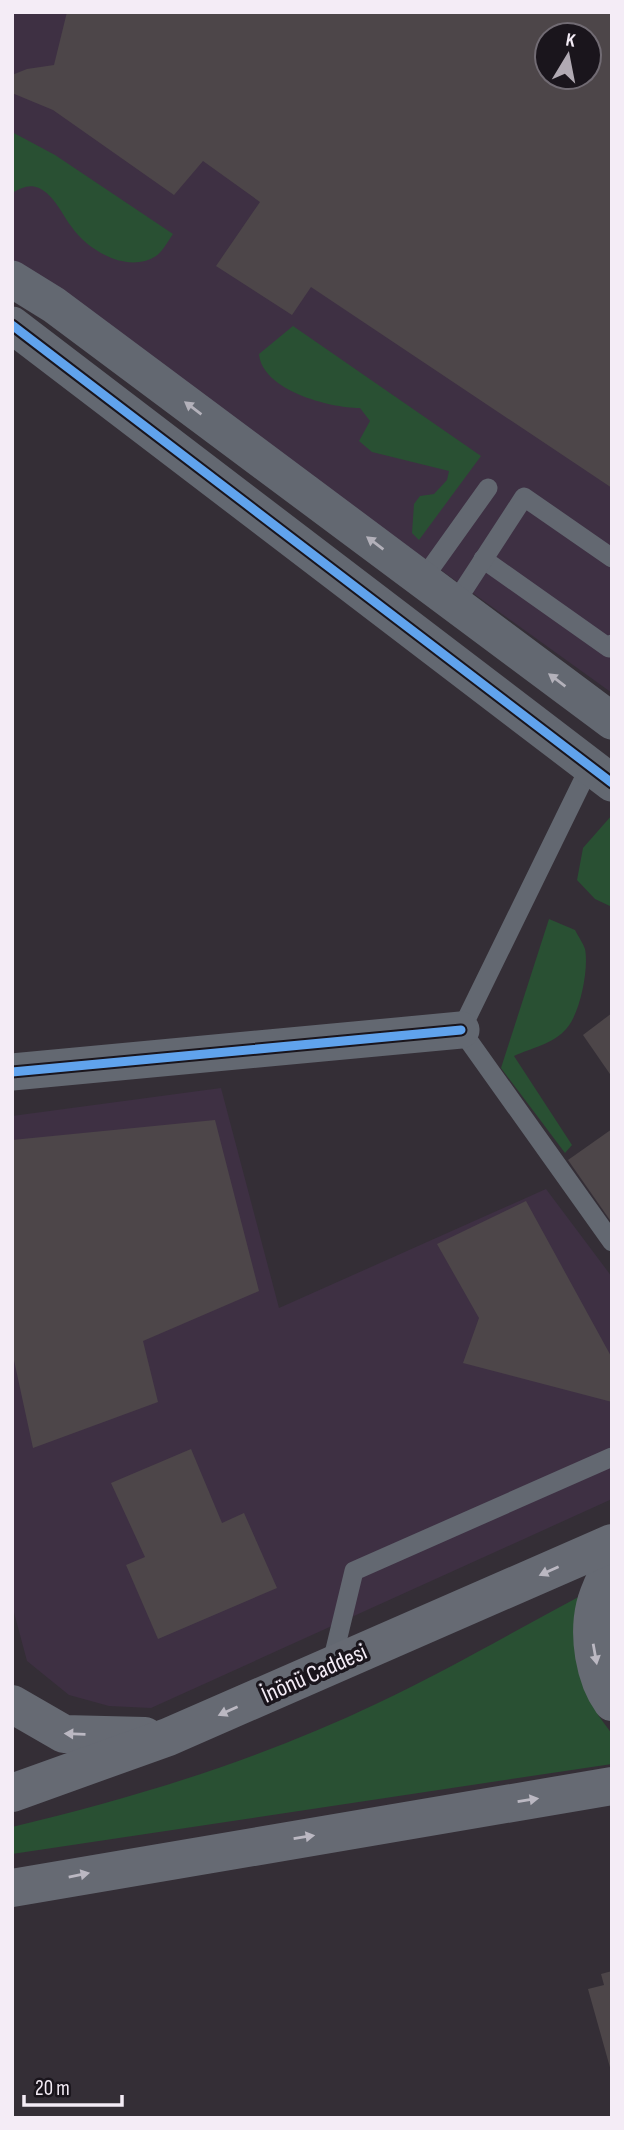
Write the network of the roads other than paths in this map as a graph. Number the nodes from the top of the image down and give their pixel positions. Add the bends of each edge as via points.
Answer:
1 (12, 279) edge
2 (12, 326) edge
3 (488, 488) dead end
4 (612, 558) edge
5 (483, 559) junction
6 (423, 579) junction
7 (455, 603) junction
8 (612, 645) edge
9 (612, 721) edge
10 (601, 775) edge
11 (461, 1030) junction
12 (12, 1072) edge
13 (612, 1242) edge
14 (612, 1457) edge
15 (612, 1543) edge
16 (612, 1564) edge
17 (331, 1666) junction
18 (612, 1702) edge
19 (12, 1704) edge
20 (168, 1737) junction
21 (612, 1786) edge
22 (12, 1793) edge
23 (12, 1888) edge

6 -> 1 street via 54,305
2 - 10 street
3 - 6 lane
4 - 5 lane via 524,497
5 - 7 lane
5 - 8 lane via 609,648
6 - 7 street
9 -> 7 street
10 - 11 lane
11 - 12 street
11 - 13 lane
14 - 17 lane via 354,1571
15 -> 17 main road, İnönü Caddesi
16 -> 18 main road via 595,1606 593,1650
17 -> 20 main road, İnönü Caddesi
20 -> 19 main road via 64,1734
20 - 22 main road, İnönü Caddesi
23 -> 21 main road

